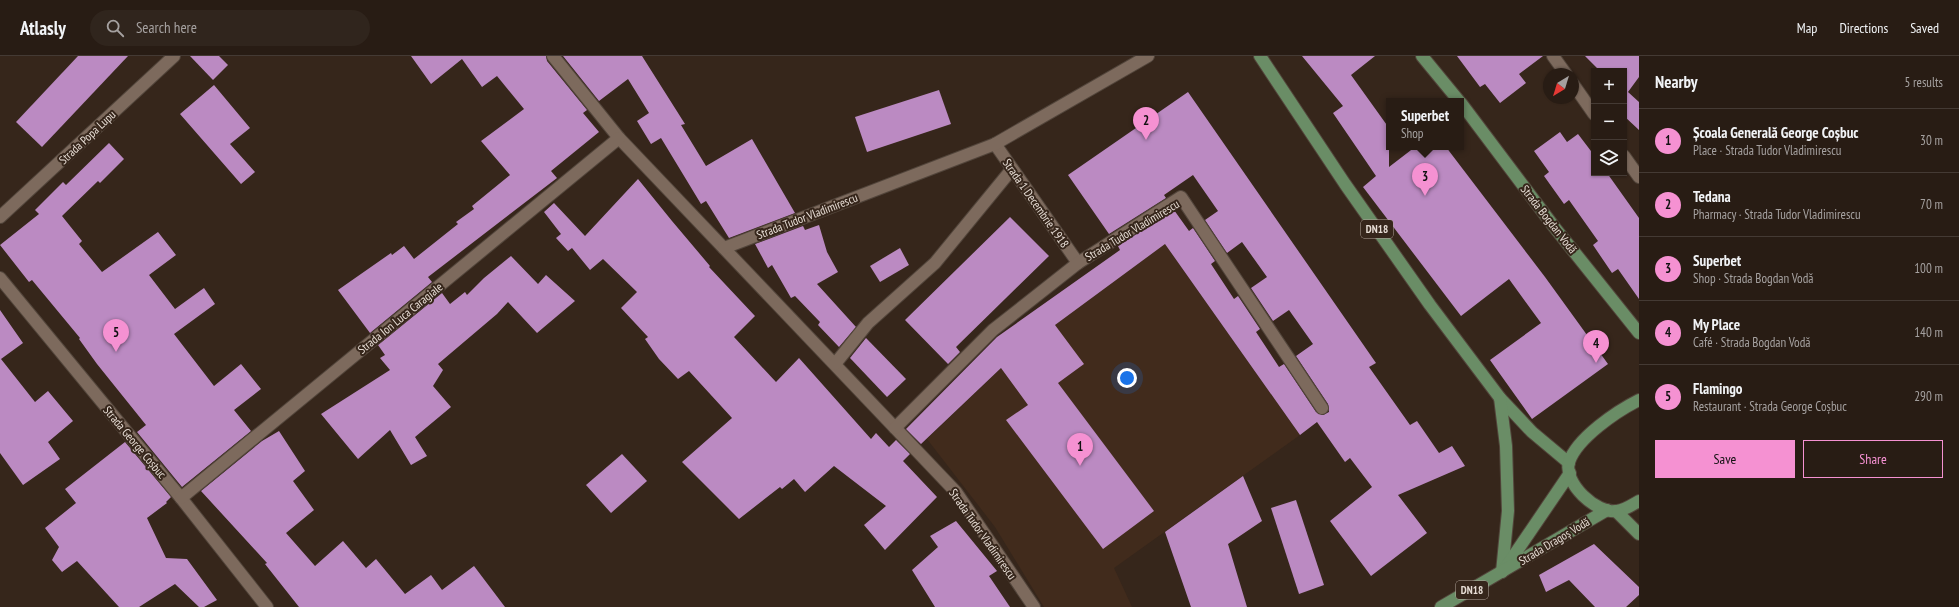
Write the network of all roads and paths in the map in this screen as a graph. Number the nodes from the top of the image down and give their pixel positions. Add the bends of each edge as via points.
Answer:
1 (174, 56) edge
2 (553, 56) edge
3 (1148, 56) edge
4 (1260, 56) edge
5 (1422, 56) edge
6 (1553, 56) edge
7 (1562, 68) edge
8 (1579, 93) edge
9 (1457, 98) edge
10 (1464, 107) edge
11 (1591, 110) edge
12 (620, 138) junction
13 (995, 144) junction
14 (1627, 160) edge
15 (1012, 169) junction
16 (1639, 177) edge
17 (0, 217) edge
18 (724, 248) junction
19 (1078, 263) junction
20 (0, 278) edge
21 (1639, 332) edge
22 (835, 364) junction
23 (1500, 398) junction
24 (1639, 400) edge
25 (1322, 408) dead end
26 (896, 428) junction
27 (1569, 468) junction
28 (181, 498) junction
29 (1639, 501) edge
30 (1612, 511) junction
31 (1639, 534) edge
32 (1502, 572) junction
33 (267, 607) edge
34 (1034, 607) edge
35 (1441, 607) edge

1 - 17 street, Strada Popa Lupu
2 - 12 street, Strada Tudor Vladimirescu
3 - 13 street, Strada Tudor Vladimirescu
4 - 23 main road, DN18 via 1430,305
5 - 9 main road, Strada Bogdan Vodă
6 - 7 street
8 - 11 street
10 - 21 main road, Strada Bogdan Vodă via 1555,228
12 - 18 street, Strada Tudor Vladimirescu
12 - 28 street, Strada Ion Luca Caragiale
13 - 15 street, Strada 1 Decembrie 1918
13 - 18 street, Strada Tudor Vladimirescu
14 - 16 street
15 - 19 street, Strada 1 Decembrie 1918
15 - 22 street via 934,263 868,323
18 - 22 street, Strada Tudor Vladimirescu
19 - 25 street, Strada Tudor Vladimirescu via 1182,197
19 - 26 street, Strada Tudor Vladimirescu via 993,330
20 - 28 street, Strada George Coșbuc
22 - 26 street, Strada Tudor Vladimirescu
23 - 27 main road, DN18
23 - 32 main road via 1506,446 1508,511
24 - 27 main road, Strada Dragoș Vodă via 1587,437 1578,446
26 - 34 street, Strada Tudor Vladimirescu via 956,492
27 - 30 main road via 1574,485 1582,495 1593,504
27 - 32 main road, Strada Dragoș Vodă
28 - 33 street, Strada George Coșbuc
29 - 30 main road, Strada Dragoș Vodă via 1626,508
30 - 31 main road
30 - 32 main road, Strada Dragoș Vodă
32 - 35 main road, Strada Dragoș Vodă / DN18

